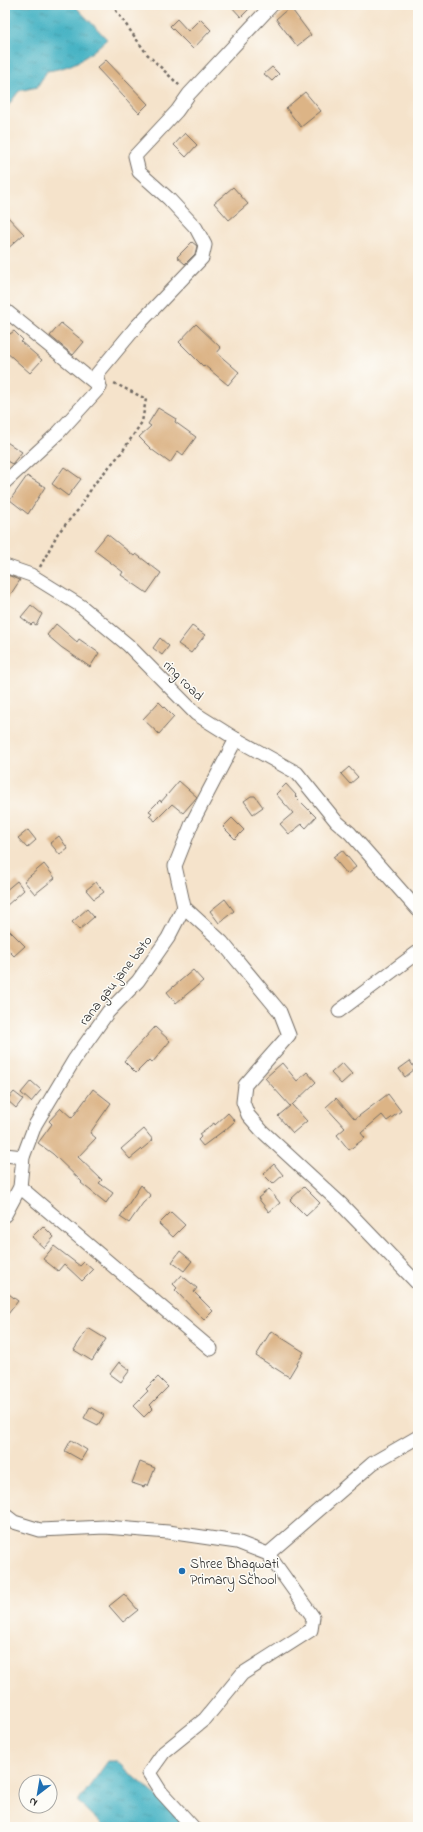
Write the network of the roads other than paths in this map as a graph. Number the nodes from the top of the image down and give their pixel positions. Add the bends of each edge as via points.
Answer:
1 (272, 5) edge
2 (5, 310) edge
3 (100, 387) junction
4 (5, 482) edge
5 (5, 566) edge
6 (236, 739) junction
7 (184, 907) junction
8 (418, 910) edge
9 (418, 952) edge
10 (339, 1010) dead end
11 (5, 1155) edge
12 (23, 1157) junction
13 (20, 1187) junction
14 (5, 1215) edge
15 (418, 1284) edge
16 (211, 1349) dead end
17 (418, 1437) edge
18 (5, 1515) edge
19 (268, 1554) junction
20 (193, 1827) edge

1 - 3 street via 188,94 135,156 139,172 196,228 205,245 202,258 136,327 97,374
2 - 3 street
3 - 4 street via 59,432
5 - 6 street, ring road via 31,575 81,606 128,645 196,714
6 - 7 street via 192,823 175,866
6 - 8 street, ring road via 296,773 336,822 350,832
7 - 12 street, rana gau jane bato via 168,938 138,980 108,1012 74,1060 35,1125
7 - 15 street via 222,942 280,1012 289,1035 245,1085 243,1102 248,1115 340,1203
9 - 10 street
11 - 12 street
12 - 13 street, rana gau jane bato
13 - 14 street
13 - 16 street
17 - 19 street via 373,1463
18 - 19 street via 14,1522 40,1530 105,1527 168,1532 237,1542
19 - 20 street via 313,1617 311,1630 242,1674 205,1719 164,1752 149,1773 161,1792

